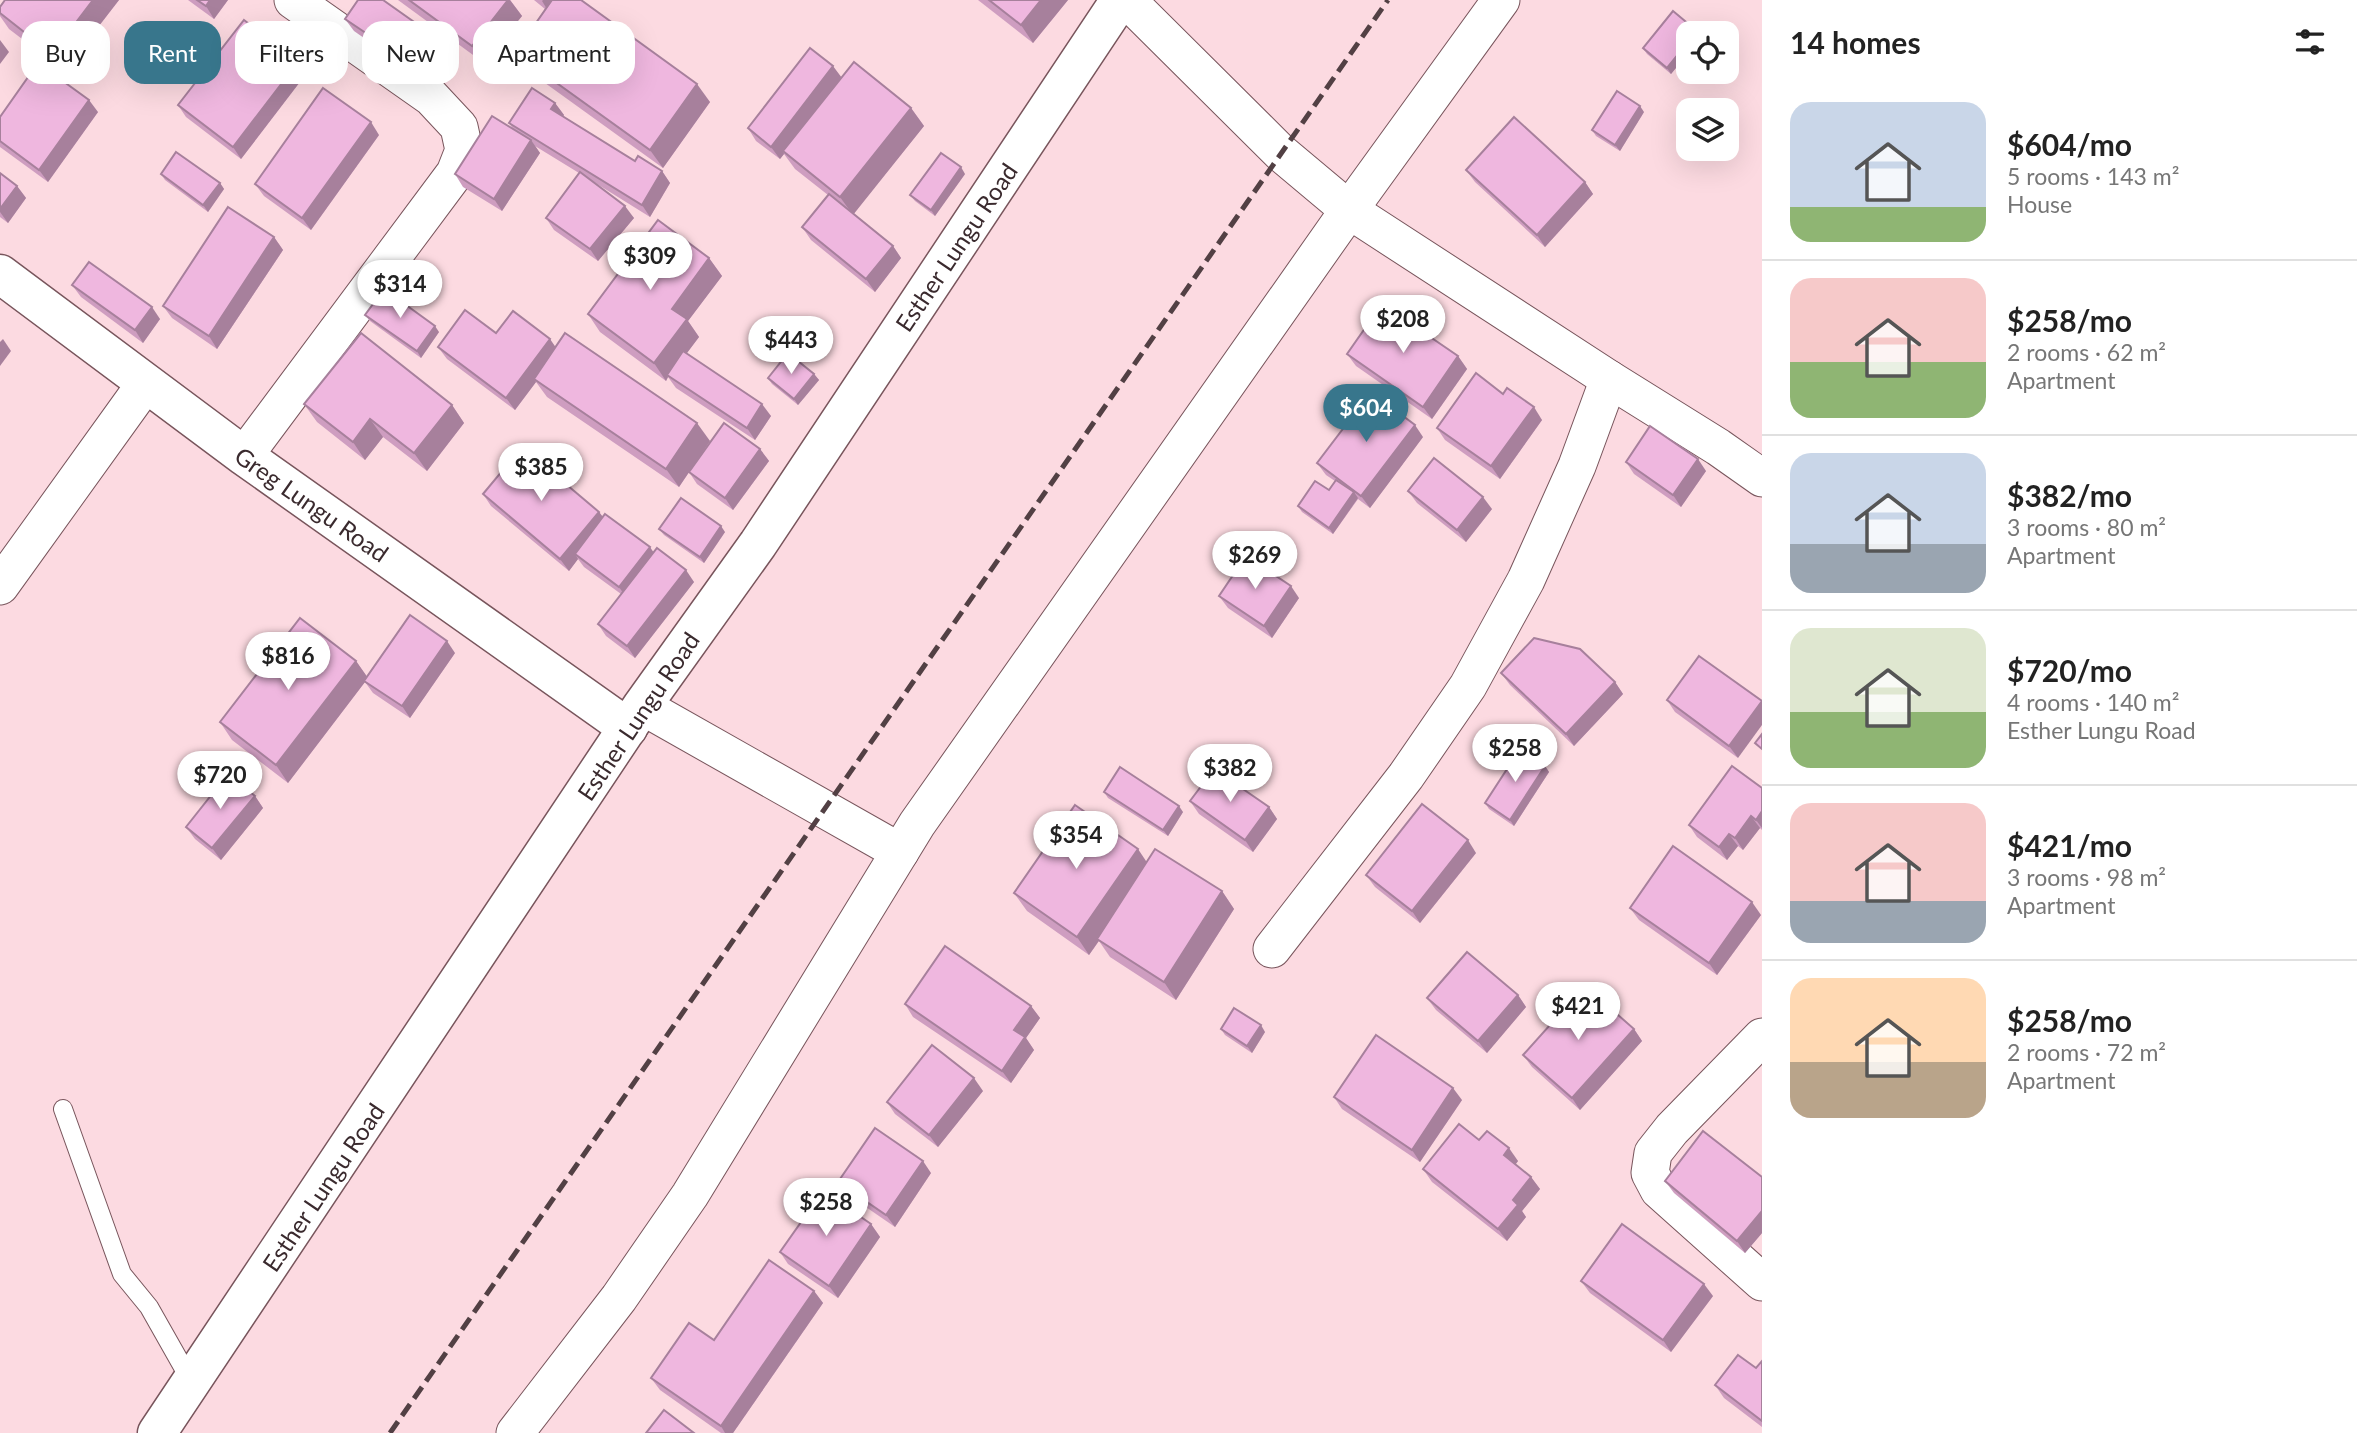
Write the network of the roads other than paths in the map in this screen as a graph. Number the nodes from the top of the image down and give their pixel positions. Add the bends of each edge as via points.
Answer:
1 (293, 0) edge
2 (1121, 0) edge
3 (1127, 0) edge
4 (1501, 0) edge
5 (1349, 210) junction
6 (0, 274) edge
7 (1609, 379) junction
8 (146, 383) junction
9 (244, 456) junction
10 (1762, 478) edge
11 (0, 586) edge
12 (635, 717) junction
13 (900, 852) junction
14 (1272, 949) dead end
15 (1762, 1037) edge
16 (63, 1110) dead end
17 (1762, 1282) edge
18 (192, 1383) junction
19 (157, 1433) edge
20 (515, 1433) edge

1 - 9 street via 431,97 459,127 464,150 455,173
2 - 12 street, Esther Lungu Road via 758,544
3 - 5 street via 1281,153
4 - 5 street
5 - 7 street
5 - 13 street
6 - 8 street, Greg Lungu Road
7 - 10 street
7 - 14 street via 1577,466 1526,580 1468,686 1406,776
8 - 9 street, Greg Lungu Road
8 - 11 street
9 - 12 street, Greg Lungu Road
12 - 13 street
12 - 18 street, Esther Lungu Road
13 - 20 street via 690,1195 619,1298
15 - 17 street via 1672,1129 1653,1153 1650,1173 1659,1190
16 - 18 lane via 121,1274 149,1307
18 - 19 street, Esther Lungu Road

